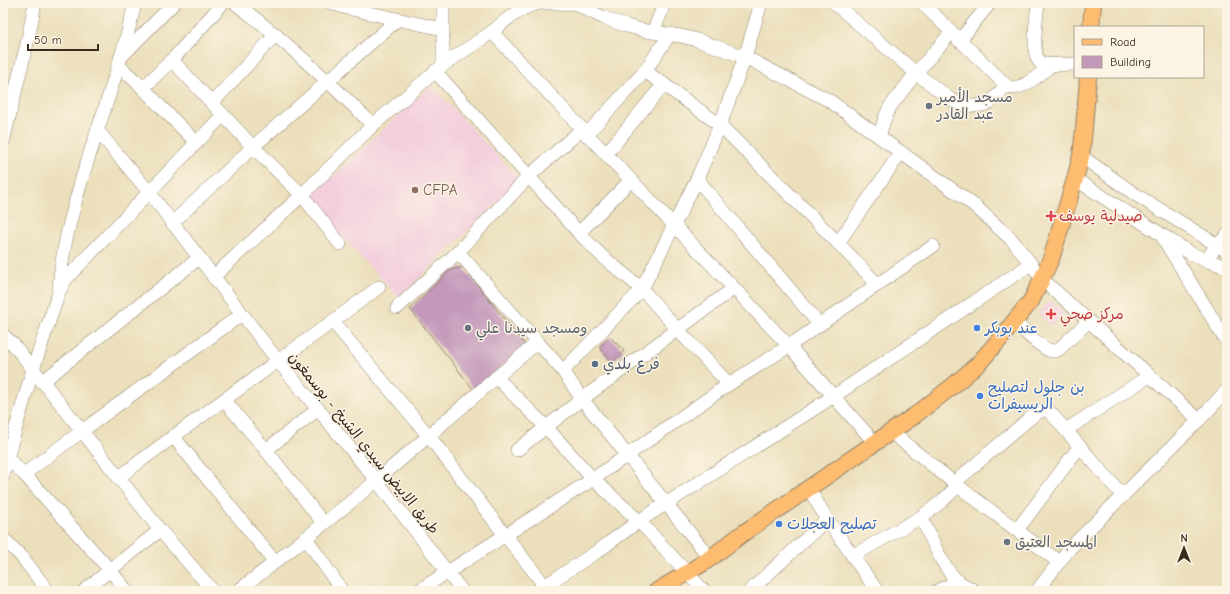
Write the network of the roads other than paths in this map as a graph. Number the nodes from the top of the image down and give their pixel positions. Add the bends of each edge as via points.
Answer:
1 (35, 3) edge
2 (135, 3) edge
3 (174, 3) edge
4 (223, 3) edge
5 (235, 3) edge
6 (331, 3) edge
7 (443, 3) edge
8 (540, 3) edge
9 (574, 3) edge
10 (660, 3) edge
11 (761, 3) edge
12 (834, 3) edge
13 (922, 3) edge
14 (990, 3) edge
15 (1038, 3) edge
16 (1093, 3) edge
17 (397, 20) junction
18 (1091, 26) edge
19 (442, 29) junction
20 (492, 32) junction
21 (654, 32) junction
22 (276, 34) junction
23 (670, 34) junction
24 (955, 37) junction
25 (745, 57) junction
26 (172, 60) junction
27 (119, 62) junction
28 (1053, 64) junction
29 (1074, 64) edge
30 (439, 68) junction
31 (645, 71) junction
32 (916, 73) junction
33 (1088, 78) edge
34 (328, 81) junction
35 (664, 84) junction
36 (1005, 86) junction
37 (143, 88) junction
38 (212, 103) junction
39 (223, 115) junction
40 (373, 125) junction
41 (720, 125) junction
42 (97, 130) junction
43 (584, 132) junction
44 (879, 136) junction
45 (3, 142) edge
46 (197, 143) junction
47 (253, 148) junction
48 (900, 152) junction
49 (606, 154) junction
50 (1081, 156) junction
51 (530, 176) junction
52 (697, 179) junction
53 (1075, 179) junction
54 (631, 180) junction
55 (148, 192) junction
56 (1132, 193) junction
57 (302, 195) junction
58 (1121, 209) junction
59 (172, 223) junction
60 (674, 226) junction
61 (579, 233) junction
62 (1161, 235) junction
63 (1227, 235) edge
64 (838, 243) junction
65 (340, 244) dead end
66 (933, 246) dead end
67 (1222, 249) edge
68 (458, 252) junction
69 (199, 258) junction
70 (1205, 260) junction
71 (1031, 264) junction
72 (1227, 267) edge
73 (213, 277) junction
74 (1042, 279) junction
75 (878, 285) junction
76 (379, 287) dead end
77 (642, 289) junction
78 (733, 289) junction
79 (59, 292) junction
80 (397, 308) dead end
81 (242, 314) junction
82 (1089, 321) junction
83 (333, 322) junction
84 (1014, 322) junction
85 (819, 324) junction
86 (677, 329) junction
87 (3, 335) edge
88 (538, 342) junction
89 (1227, 342) edge
90 (789, 346) junction
91 (278, 361) junction
92 (33, 369) junction
93 (563, 371) junction
94 (1149, 376) junction
95 (496, 377) junction
96 (42, 382) junction
97 (729, 384) junction
98 (1227, 390) edge
99 (834, 396) junction
100 (582, 399) junction
101 (224, 400) junction
102 (318, 409) junction
103 (1199, 420) junction
104 (546, 427) junction
105 (1066, 430) junction
106 (82, 431) junction
107 (891, 432) junction
108 (428, 435) junction
109 (174, 436) junction
110 (875, 443) junction
111 (1080, 446) junction
112 (266, 450) junction
113 (516, 450) dead end
114 (628, 455) junction
115 (7, 458) junction
116 (24, 474) junction
117 (3, 476) edge
118 (118, 478) junction
119 (593, 479) junction
120 (376, 480) junction
121 (956, 484) junction
122 (809, 489) junction
123 (1123, 496) junction
124 (666, 504) junction
125 (921, 517) junction
126 (827, 519) junction
127 (639, 521) junction
128 (324, 524) junction
129 (160, 530) junction
130 (1016, 530) junction
131 (505, 535) junction
132 (3, 538) edge
133 (306, 538) junction
134 (854, 556) junction
135 (710, 558) junction
136 (275, 562) junction
137 (1058, 562) junction
138 (110, 570) junction
139 (446, 572) junction
140 (687, 573) junction
141 (958, 581) junction
142 (544, 589) edge
143 (48, 591) edge
144 (84, 591) edge
145 (127, 591) edge
146 (213, 591) edge
147 (238, 591) edge
148 (342, 591) edge
149 (418, 591) edge
150 (462, 591) edge
151 (656, 591) edge
152 (704, 591) edge
153 (750, 591) edge
154 (877, 591) edge
155 (937, 591) edge
156 (975, 591) edge
157 (1037, 591) edge

1 - 45 street
2 - 27 street
3 - 27 street
4 - 26 street
5 - 22 street
6 - 17 street
7 - 19 street
8 - 9 street
8 - 20 street via 513,15
9 - 21 street via 616,23
10 - 21 street via 662,10
11 - 25 street
12 - 32 street
13 - 24 street
14 - 24 street
15 - 28 street via 1036,58 1042,64
16 - 18 main road
17 - 19 street
17 - 34 street
19 - 30 street
20 - 30 street
20 - 43 street
21 - 23 street
22 - 34 street
22 - 38 street
23 - 25 street via 697,40
23 - 31 street
24 - 32 street
24 - 36 street
25 - 41 street
25 - 44 street via 830,100
26 - 37 street
26 - 38 street
27 - 37 street
27 - 42 street
28 - 29 street
28 - 36 street via 1021,86 1012,89
30 - 40 street
30 - 51 street
31 - 35 street
31 - 43 street
32 - 36 street via 950,99 964,105 976,106 989,102
32 - 44 street via 890,107
33 - 50 main road
34 - 40 street
34 - 47 street
35 - 41 street
35 - 49 street
37 - 46 street
38 - 39 street
39 - 46 street
39 - 47 street
40 - 57 street
41 - 52 street
41 - 64 street
42 - 55 street, طريق الابيض سيدي الشيخ - بوسمغون
42 - 79 street via 64,248
43 - 49 street
43 - 51 street
44 - 48 street
46 - 55 street
47 - 57 street
47 - 59 street
48 - 64 street
48 - 71 street via 975,206 1012,240
49 - 54 street
50 - 53 main road
50 - 56 street
51 - 61 street
51 - 68 street
52 - 60 street
52 - 85 street
53 - 58 street
53 - 74 main road via 1052,256
54 - 60 street
54 - 61 street
55 - 59 street, طريق الابيض سيدي الشيخ - بوسمغون
55 - 79 street via 74,270
56 - 58 street
56 - 67 street
57 - 65 street
57 - 73 street
58 - 62 street
59 - 69 street, طريق الابيض سيدي الشيخ - بوسمغون
60 - 77 street
60 - 78 street
61 - 77 street
62 - 70 street
62 - 89 street
63 - 67 street
64 - 75 street
66 - 75 street
67 - 70 street
68 - 80 street
68 - 88 street
69 - 73 street, طريق الابيض سيدي الشيخ - بوسمغون
69 - 96 street
70 - 72 street
71 - 74 street
71 - 99 street
73 - 81 street, طريق الابيض سيدي الشيخ - بوسمغون
74 - 82 street
74 - 84 main road via 1031,301
75 - 85 street
76 - 83 street
77 - 86 street
77 - 93 street
78 - 86 street
78 - 90 street
79 - 92 street
81 - 91 street, طريق الابيض سيدي الشيخ - بوسمغون
81 - 106 street
82 - 84 street via 1058,350 1053,351 1041,346
82 - 94 street
83 - 91 street
83 - 108 street
84 - 107 main road via 978,364 959,381
85 - 90 street
86 - 97 street
86 - 100 street
87 - 92 street
88 - 93 street
88 - 95 street
90 - 97 street
90 - 99 street
91 - 101 street
91 - 102 street, طريق الابيض سيدي الشيخ - بوسمغون
92 - 96 street
92 - 115 street
93 - 100 street
94 - 103 street
94 - 105 street
95 - 104 street
95 - 108 street
96 - 106 street
97 - 114 street
98 - 103 street
99 - 110 street
99 - 124 street
100 - 104 street
100 - 114 street
101 - 109 street
101 - 112 street
102 - 112 street
102 - 120 street, طريق الابيض سيدي الشيخ - بوسمغون
103 - 123 street
104 - 113 street
104 - 119 street
105 - 111 street
105 - 121 street via 1049,411 1040,410
106 - 116 street
106 - 118 street
107 - 110 main road
107 - 121 street
108 - 120 street
108 - 131 street
109 - 118 street
109 - 136 street
110 - 122 main road
111 - 123 street
111 - 130 street
112 - 128 street
114 - 119 street
114 - 124 street
115 - 116 street
115 - 117 street
116 - 138 street
118 - 129 street
119 - 127 street
119 - 131 street
120 - 128 street
120 - 139 street, طريق الابيض سيدي الشيخ - بوسمغون
121 - 125 street via 941,502
121 - 130 street
122 - 126 street
122 - 135 main road
123 - 137 street
124 - 127 street
124 - 135 street
125 - 134 street
125 - 141 street via 944,563
126 - 134 street
126 - 153 street
127 - 140 street
127 - 142 street
128 - 133 street
129 - 138 street
129 - 146 street
130 - 137 street
131 - 139 street
131 - 142 street
132 - 143 street via 22,557
133 - 136 street
133 - 148 street
134 - 154 street
135 - 140 main road
136 - 147 street
137 - 157 street
138 - 144 street
138 - 145 street
139 - 149 street
139 - 150 street, طريق الابيض سيدي الشيخ - بوسمغون
140 - 151 main road
140 - 152 street
141 - 155 street
141 - 156 street

